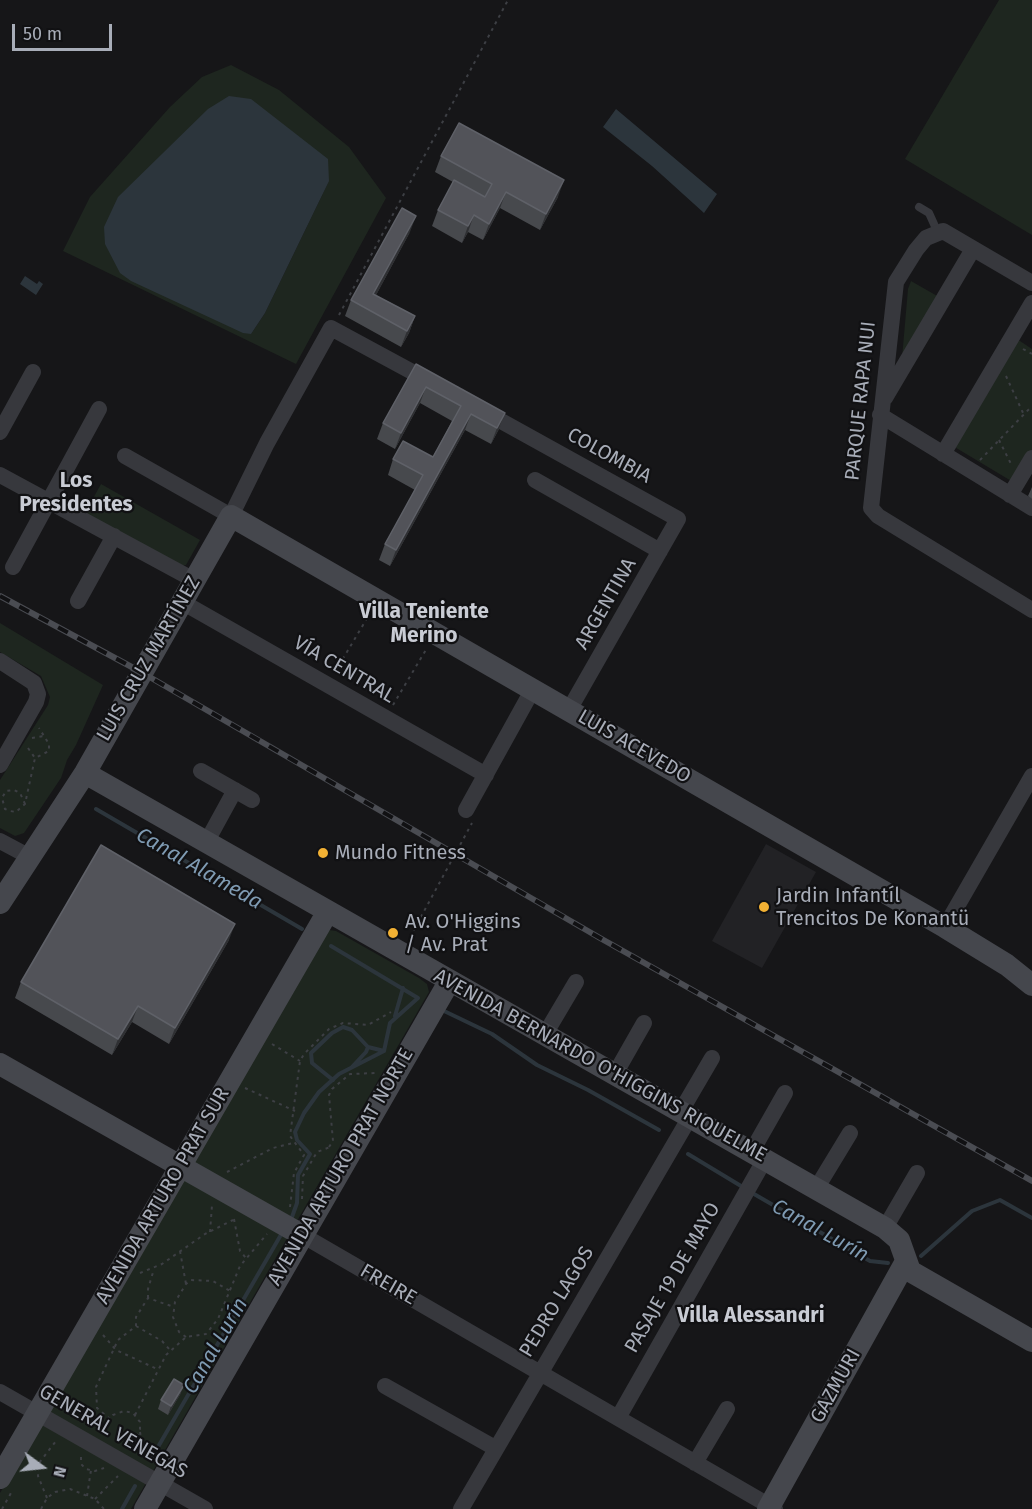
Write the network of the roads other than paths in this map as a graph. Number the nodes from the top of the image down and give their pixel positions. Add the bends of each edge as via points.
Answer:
1 (919, 207) dead end
2 (938, 233) junction
3 (973, 249) junction
4 (1032, 283) edge
5 (1032, 303) edge
6 (33, 372) dead end
7 (443, 389) edge
8 (472, 405) edge
9 (99, 409) dead end
10 (880, 410) junction
11 (0, 432) edge
12 (944, 454) junction
13 (125, 456) dead end
14 (1032, 458) edge
15 (0, 475) edge
16 (535, 480) dead end
17 (1014, 488) junction
18 (49, 501) junction
19 (1032, 508) edge
20 (231, 516) junction
21 (678, 519) joint
22 (114, 536) junction
23 (660, 551) junction
24 (13, 567) dead end
25 (194, 580) junction
26 (78, 601) dead end
27 (182, 602) junction
28 (1032, 610) edge
29 (0, 661) edge
30 (534, 689) junction
31 (569, 710) junction
32 (0, 765) edge
33 (201, 771) dead end
34 (84, 773) junction
35 (486, 774) junction
36 (1032, 776) edge
37 (235, 790) junction
38 (252, 800) dead end
39 (466, 810) dead end
40 (0, 841) edge
41 (206, 843) junction
42 (30, 857) junction
43 (0, 903) edge
44 (327, 913) junction
45 (945, 927) junction
46 (449, 982) junction
47 (576, 982) dead end
48 (1032, 985) edge
49 (644, 1023) dead end
50 (544, 1036) junction
51 (712, 1058) dead end
52 (0, 1064) edge
53 (615, 1074) junction
54 (785, 1092) dead end
55 (686, 1114) junction
56 (850, 1133) dead end
57 (758, 1155) junction
58 (181, 1165) junction
59 (917, 1173) dead end
60 (816, 1189) junction
61 (885, 1228) junction
62 (302, 1235) junction
63 (905, 1263) junction
64 (1032, 1341) edge
65 (539, 1372) junction
66 (385, 1386) dead end
67 (0, 1392) edge
68 (727, 1409) dead end
69 (38, 1413) junction
70 (618, 1418) junction
71 (495, 1448) junction
72 (695, 1463) junction
73 (0, 1478) edge
74 (160, 1483) junction
75 (771, 1508) edge
76 (145, 1509) edge
77 (205, 1509) edge
78 (461, 1509) edge

1 - 2 lane via 929,213
2 - 3 street via 943,231
2 - 10 street, PARQUE RAPA NUI via 926,238 915,250 896,282
3 - 4 street
3 - 10 street
5 - 12 street
6 - 11 street
7 - 20 street via 331,328
8 - 21 street, COLOMBIA
9 - 18 street
10 - 12 street
10 - 28 street, PARQUE RAPA NUI via 872,508 878,516
12 - 17 street via 970,470
13 - 20 street
14 - 17 street
15 - 18 street
16 - 23 street
17 - 19 street
18 - 22 street
18 - 24 street
20 - 25 main road, LUIS CRUZ MARTÍNEZ
20 - 30 main road, LUIS ACEVEDO
21 - 23 street, ARGENTINA
22 - 25 street
22 - 26 street
23 - 31 street, ARGENTINA
25 - 27 main road, LUIS CRUZ MARTÍNEZ
27 - 34 main road, LUIS CRUZ MARTÍNEZ
27 - 35 street, VÍA CENTRAL
29 - 32 street via 37,688 36,702
30 - 31 main road, LUIS ACEVEDO
30 - 35 street
31 - 45 main road, LUIS ACEVEDO
33 - 37 street
34 - 41 main road, AVENIDA BERNARDO O'HIGGINS RIQUELME
34 - 42 main road, LUIS CRUZ MARTÍNEZ
35 - 39 street
36 - 45 street
37 - 38 street
37 - 41 street
40 - 42 street
41 - 44 main road, AVENIDA BERNARDO O'HIGGINS RIQUELME
42 - 43 main road, LUIS CRUZ MARTÍNEZ
44 - 46 main road, AVENIDA BERNARDO O'HIGGINS RIQUELME
44 - 58 main road, AVENIDA ARTURO PRAT SUR
45 - 48 main road, LUIS ACEVEDO
46 - 50 main road, AVENIDA BERNARDO O'HIGGINS RIQUELME
46 - 62 main road, AVENIDA ARTURO PRAT NORTE
47 - 50 street
49 - 53 street
50 - 53 main road, AVENIDA BERNARDO O'HIGGINS RIQUELME
51 - 55 street, PEDRO LAGOS
52 - 58 main road, FREIRE
53 - 55 main road, AVENIDA BERNARDO O'HIGGINS RIQUELME
54 - 57 street, PASAJE 19 DE MAYO
55 - 57 main road, AVENIDA BERNARDO O'HIGGINS RIQUELME
55 - 65 street, PEDRO LAGOS
56 - 60 street
57 - 60 main road, AVENIDA BERNARDO O'HIGGINS RIQUELME
57 - 70 street, PASAJE 19 DE MAYO
58 - 62 main road, FREIRE
58 - 69 main road, AVENIDA ARTURO PRAT SUR
59 - 61 street
60 - 61 main road, AVENIDA BERNARDO O'HIGGINS RIQUELME
61 - 63 main road, AVENIDA BERNARDO O'HIGGINS RIQUELME via 898,1240
62 - 65 street, FREIRE
62 - 74 main road, AVENIDA ARTURO PRAT NORTE
63 - 64 main road, AVENIDA BERNARDO O'HIGGINS RIQUELME via 917,1276
63 - 75 main road, GAZMURI
65 - 70 street, FREIRE
65 - 71 street, PEDRO LAGOS
66 - 71 street
67 - 69 street, GENERAL VENEGAS
68 - 72 street
69 - 73 main road, AVENIDA ARTURO PRAT SUR
69 - 74 street, GENERAL VENEGAS
70 - 72 street, FREIRE
71 - 78 street, PEDRO LAGOS
72 - 75 street, FREIRE
74 - 76 main road, AVENIDA ARTURO PRAT NORTE
74 - 77 street, GENERAL VENEGAS

